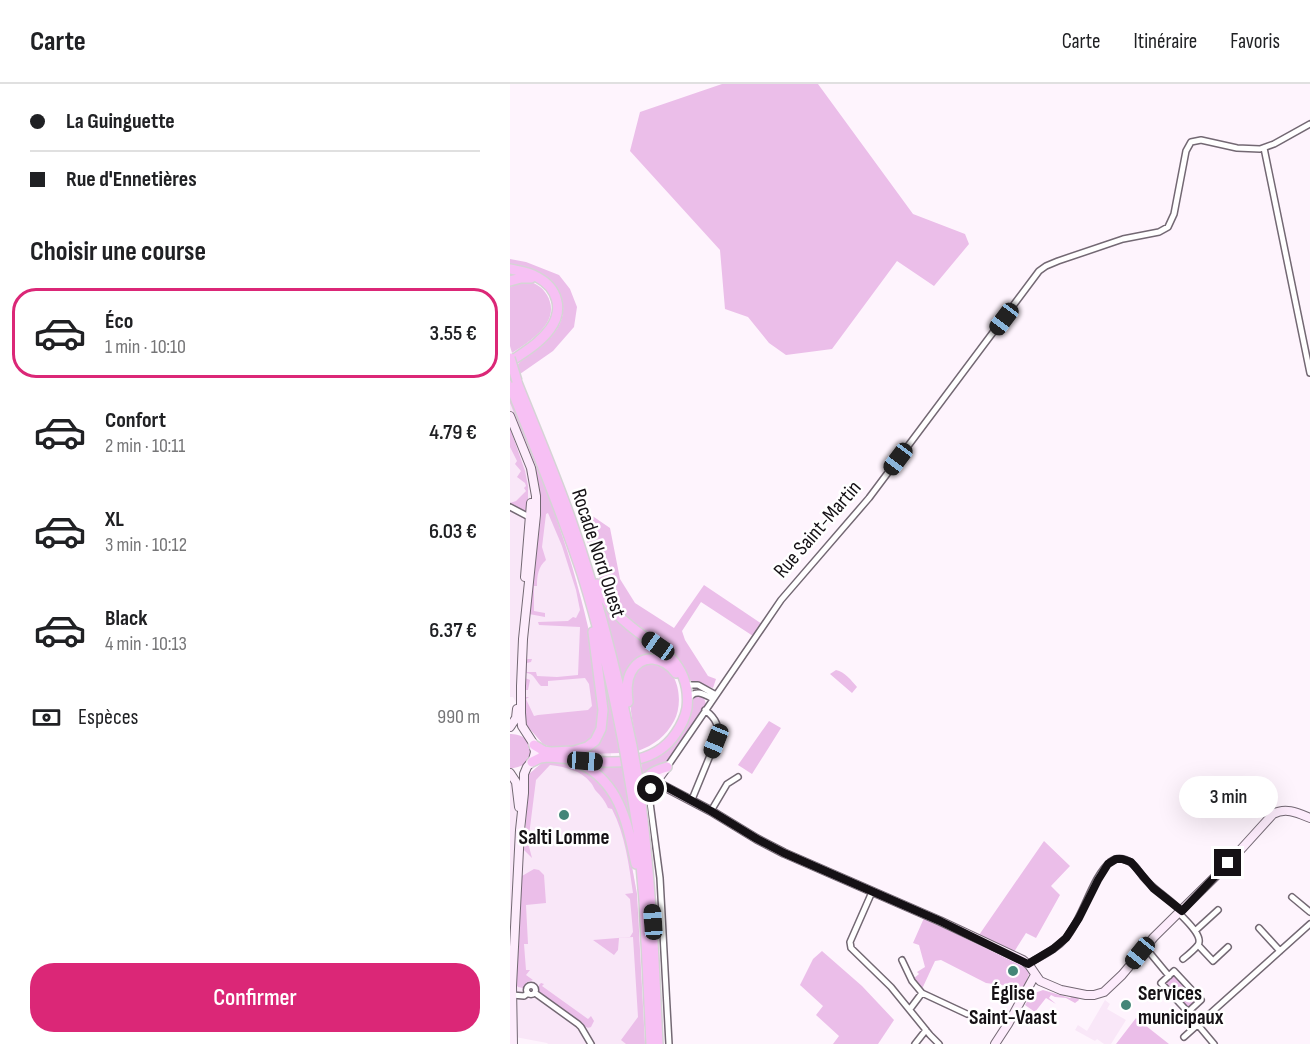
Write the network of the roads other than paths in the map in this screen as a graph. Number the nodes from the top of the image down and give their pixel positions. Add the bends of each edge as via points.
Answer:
1 (1310, 124) edge
2 (1264, 148) junction
3 (510, 269) edge
4 (542, 280) junction
5 (510, 282) edge
6 (510, 362) edge
7 (1310, 373) edge
8 (513, 383) edge
9 (510, 416) edge
10 (519, 440) junction
11 (510, 507) edge
12 (531, 518) junction
13 (536, 527) junction
14 (529, 534) junction
15 (581, 548) junction
16 (582, 574) junction
17 (686, 685) junction
18 (714, 697) junction
19 (685, 698) junction
20 (705, 710) junction
21 (510, 728) edge
22 (527, 734) junction
23 (534, 745) junction
24 (628, 747) junction
25 (549, 752) junction
26 (571, 760) junction
27 (530, 765) junction
28 (667, 767) joint
29 (510, 773) edge
30 (738, 777) dead end
31 (656, 778) junction
32 (690, 800) junction
33 (711, 811) junction
34 (1310, 818) edge
35 (520, 830) junction
36 (872, 892) junction
37 (647, 896) junction
38 (1292, 897) dead end
39 (1218, 910) dead end
40 (1180, 912) junction
41 (1310, 912) edge
42 (1310, 924) edge
43 (1259, 928) dead end
44 (1195, 931) junction
45 (1198, 945) junction
46 (1145, 947) junction
47 (1228, 947) dead end
48 (1280, 951) junction
49 (1183, 959) dead end
50 (903, 960) dead end
51 (1028, 964) junction
52 (1035, 975) junction
53 (1169, 975) junction
54 (1043, 982) junction
55 (922, 993) junction
56 (512, 996) junction
57 (1023, 998) junction
58 (910, 1009) junction
59 (967, 1014) dead end
60 (1198, 1025) junction
61 (926, 1030) junction
62 (1184, 1037) dead end
63 (513, 1044) edge
64 (591, 1044) edge
65 (651, 1044) edge
66 (658, 1044) edge
67 (669, 1044) edge
68 (915, 1044) edge
69 (939, 1044) edge
70 (995, 1044) edge
71 (1214, 1044) edge

1 - 2 street, Rue Saint-Martin
2 - 7 street
2 - 18 street, Rue Saint-Martin via 1248,150 1203,140 1191,142 1168,227 1058,261 1040,271 869,498 785,595
3 - 4 highway
4 - 5 highway via 521,278
4 - 6 highway via 557,298 556,319 541,339
6 - 8 highway, bridge
8 - 15 highway, Rocade Nord Ouest
8 - 16 highway, Rocade Nord Ouest
9 - 10 main road
10 - 12 main road via 530,484
10 - 13 main road via 533,477
11 - 12 street
11 - 14 street via 525,523
12 - 13 street
12 - 14 main road
13 - 22 main road via 521,657 521,718
14 - 21 main road via 517,657 517,715
15 - 17 highway via 609,605 669,656
15 - 24 highway, Rocade Nord Ouest via 614,663
16 - 24 highway, Rocade Nord Ouest
16 - 25 highway via 595,641 602,722 598,736 587,747
17 - 18 street via 698,685
17 - 19 highway
18 - 19 street via 697,692
18 - 20 street, Rue Saint-Martin
19 - 24 highway via 676,674 665,662 651,659 635,667 628,681
19 - 25 highway via 674,729 645,752 609,758
19 - 26 highway via 684,719 667,744 657,751 619,762
20 - 28 street, Rue Saint-Martin
20 - 32 street via 716,720 718,732
21 - 22 main road
22 - 23 main road
23 - 25 highway
23 - 27 main road
24 - 37 highway, Rocade Nord Ouest, bridge
26 - 27 highway via 544,758
26 - 37 highway via 598,774 615,795
27 - 29 main road
27 - 35 main road via 524,776
28 - 31 highway
29 - 35 main road via 517,783
30 - 33 street via 727,784
31 - 32 main road
31 - 37 highway via 647,777 644,790 650,857
31 - 67 street via 649,795 660,878
32 - 33 main road
33 - 36 main road via 784,853
34 - 40 main road via 1281,810 1274,814
35 - 56 main road
36 - 51 main road
36 - 58 street via 850,946
37 - 65 highway, Rocade Nord Ouest
37 - 66 highway, Rocade Nord Ouest
38 - 41 street
39 - 44 street
40 - 44 street
40 - 46 main road
40 - 51 street via 1131,862 1116,859 1108,864 1066,938
42 - 48 street
43 - 48 street
44 - 45 street
45 - 47 street via 1213,961
45 - 49 street
46 - 53 street
46 - 54 main road via 1101,994 1077,994
48 - 60 street
50 - 55 street
51 - 52 main road
52 - 54 main road
52 - 57 main road
53 - 53 street via 1174,971 1201,1000 1188,1012 1161,983
54 - 57 main road
55 - 58 street
55 - 59 street
56 - 63 main road
56 - 64 street via 532,993 578,1024
57 - 70 main road
58 - 61 street
60 - 62 street
60 - 71 street
61 - 68 street
61 - 69 street

